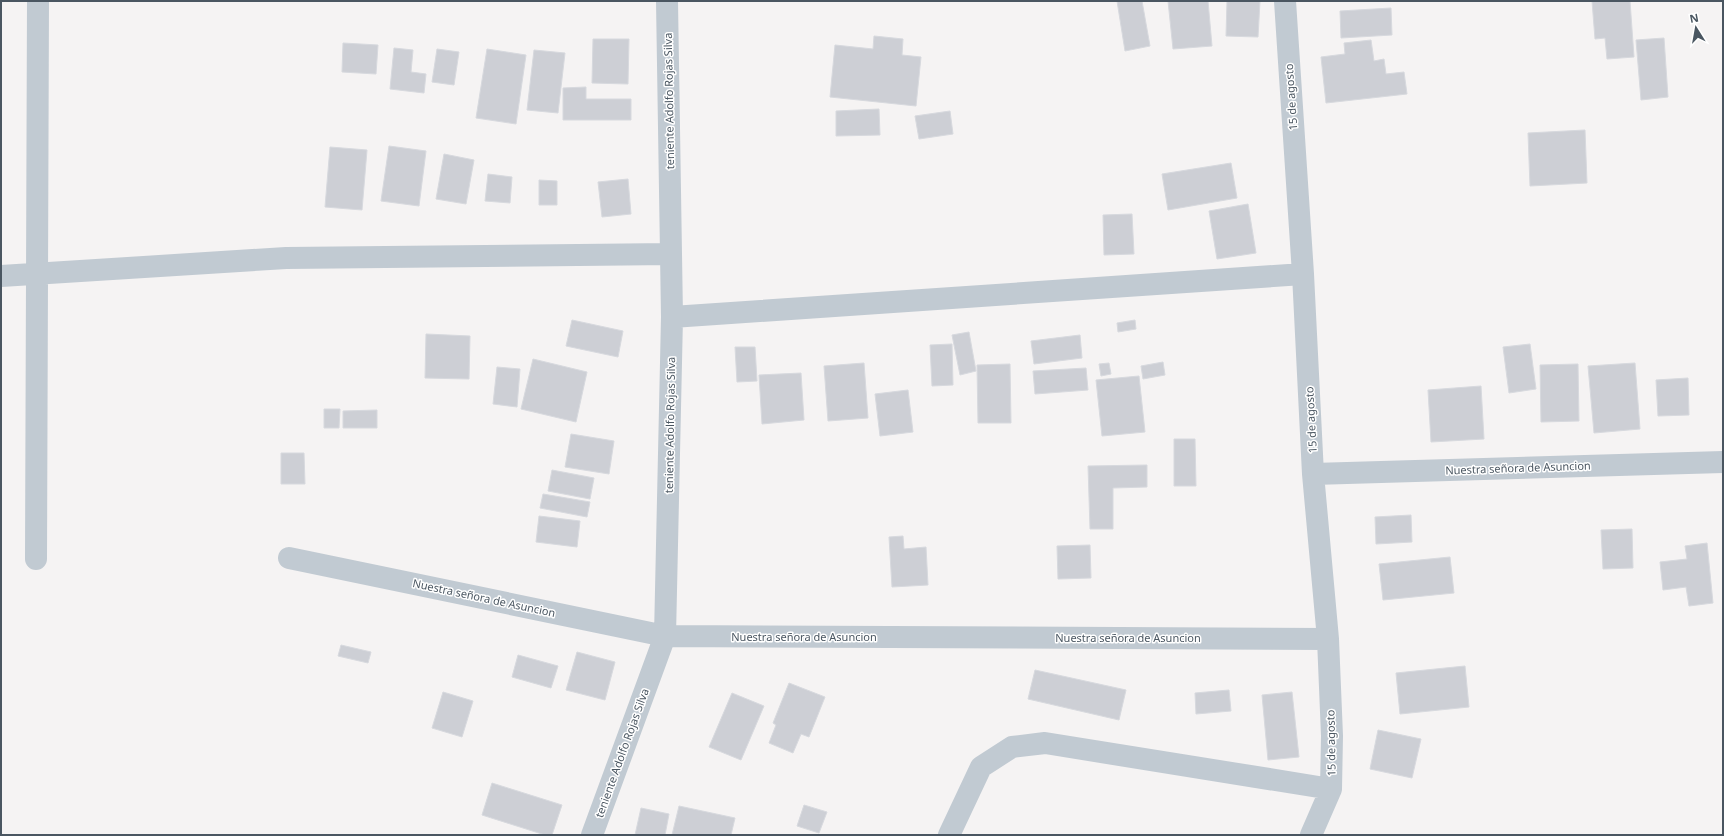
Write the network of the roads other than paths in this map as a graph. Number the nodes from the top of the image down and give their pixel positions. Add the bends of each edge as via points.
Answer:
1 (38, 1) edge
2 (667, 1) edge
3 (1285, 1) edge
4 (671, 254) junction
5 (37, 274) junction
6 (1303, 274) junction
7 (1, 276) edge
8 (672, 316) junction
9 (1723, 462) edge
10 (1313, 474) junction
11 (289, 558) dead end
12 (36, 559) dead end
13 (665, 636) junction
14 (1328, 639) junction
15 (1331, 789) junction
16 (592, 835) edge
17 (949, 835) edge
18 (1311, 835) edge

1 - 5 street
2 - 4 street, teniente Adolfo Rojas Silva
3 - 6 street, 15 de agosto
4 - 5 street via 286,258
4 - 8 street, teniente Adolfo Rojas Silva
5 - 7 street
5 - 12 street
6 - 8 street
6 - 10 street, 15 de agosto
8 - 13 street, teniente Adolfo Rojas Silva
9 - 10 street, Nuestra señora de Asuncion
10 - 14 street, 15 de agosto
11 - 13 street, Nuestra señora de Asuncion
13 - 14 street, Nuestra señora de Asuncion
13 - 16 street, teniente Adolfo Rojas Silva
14 - 15 street, 15 de agosto via 1332,736
15 - 17 street via 1045,743 1012,747 981,767
15 - 18 street, 15 de agosto

